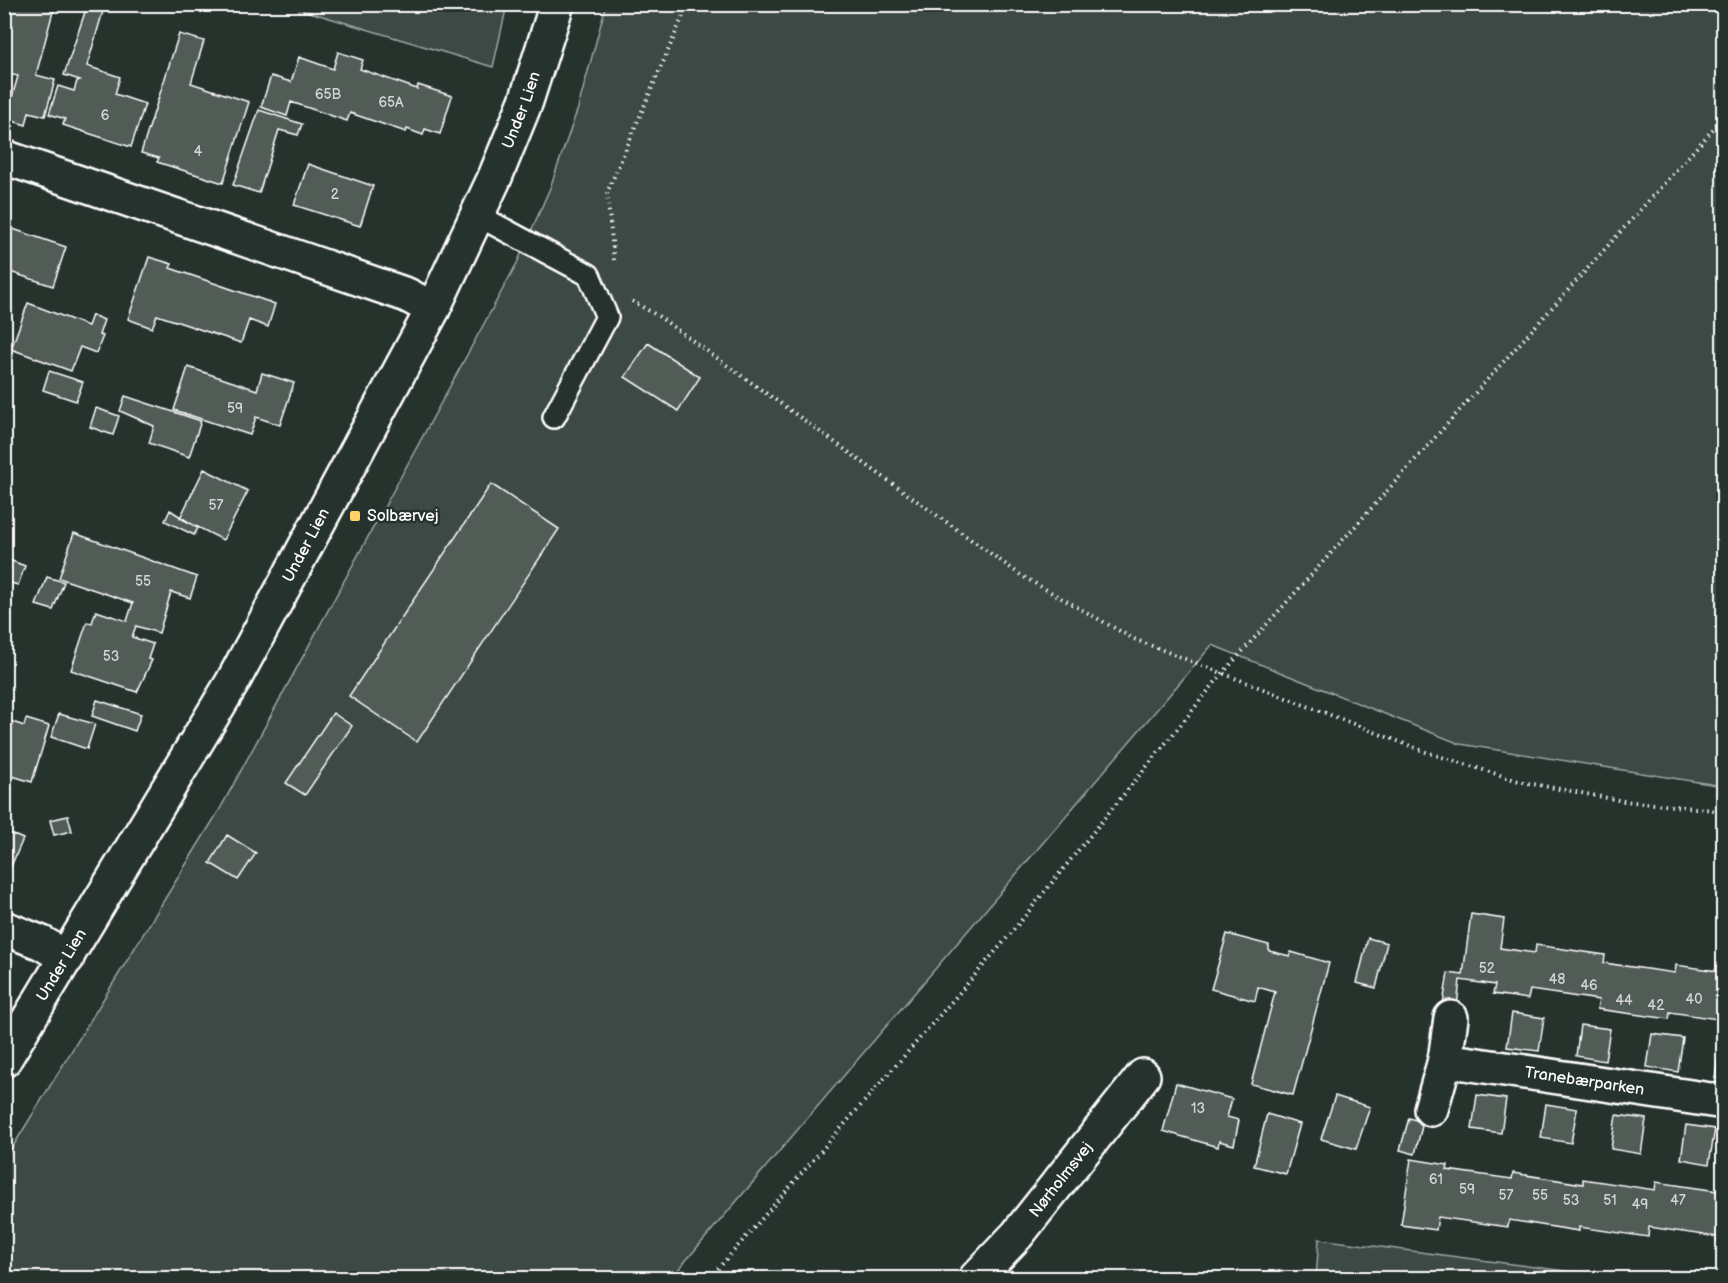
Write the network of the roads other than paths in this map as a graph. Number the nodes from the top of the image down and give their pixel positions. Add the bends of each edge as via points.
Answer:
1 (557, 4) edge
2 (4, 157) edge
3 (477, 215) junction
4 (433, 309) junction
5 (554, 417) dead end
6 (4, 928) edge
7 (67, 958) junction
8 (1451, 1018) dead end
9 (4, 1060) edge
10 (1445, 1060) junction
11 (1143, 1076) dead end
12 (1724, 1102) edge
13 (1431, 1109) dead end
14 (976, 1278) edge

1 - 3 street, Under Lien via 526,101
2 - 4 street via 407,294
3 - 4 street, Under Lien
3 - 5 lane via 589,275 607,317
4 - 7 street, Under Lien via 232,682
6 - 7 street
7 - 9 street, Under Lien
8 - 10 street
10 - 12 street, Tranebærparken
10 - 13 street
11 - 14 street, Nørholmsvej via 1017,1235

